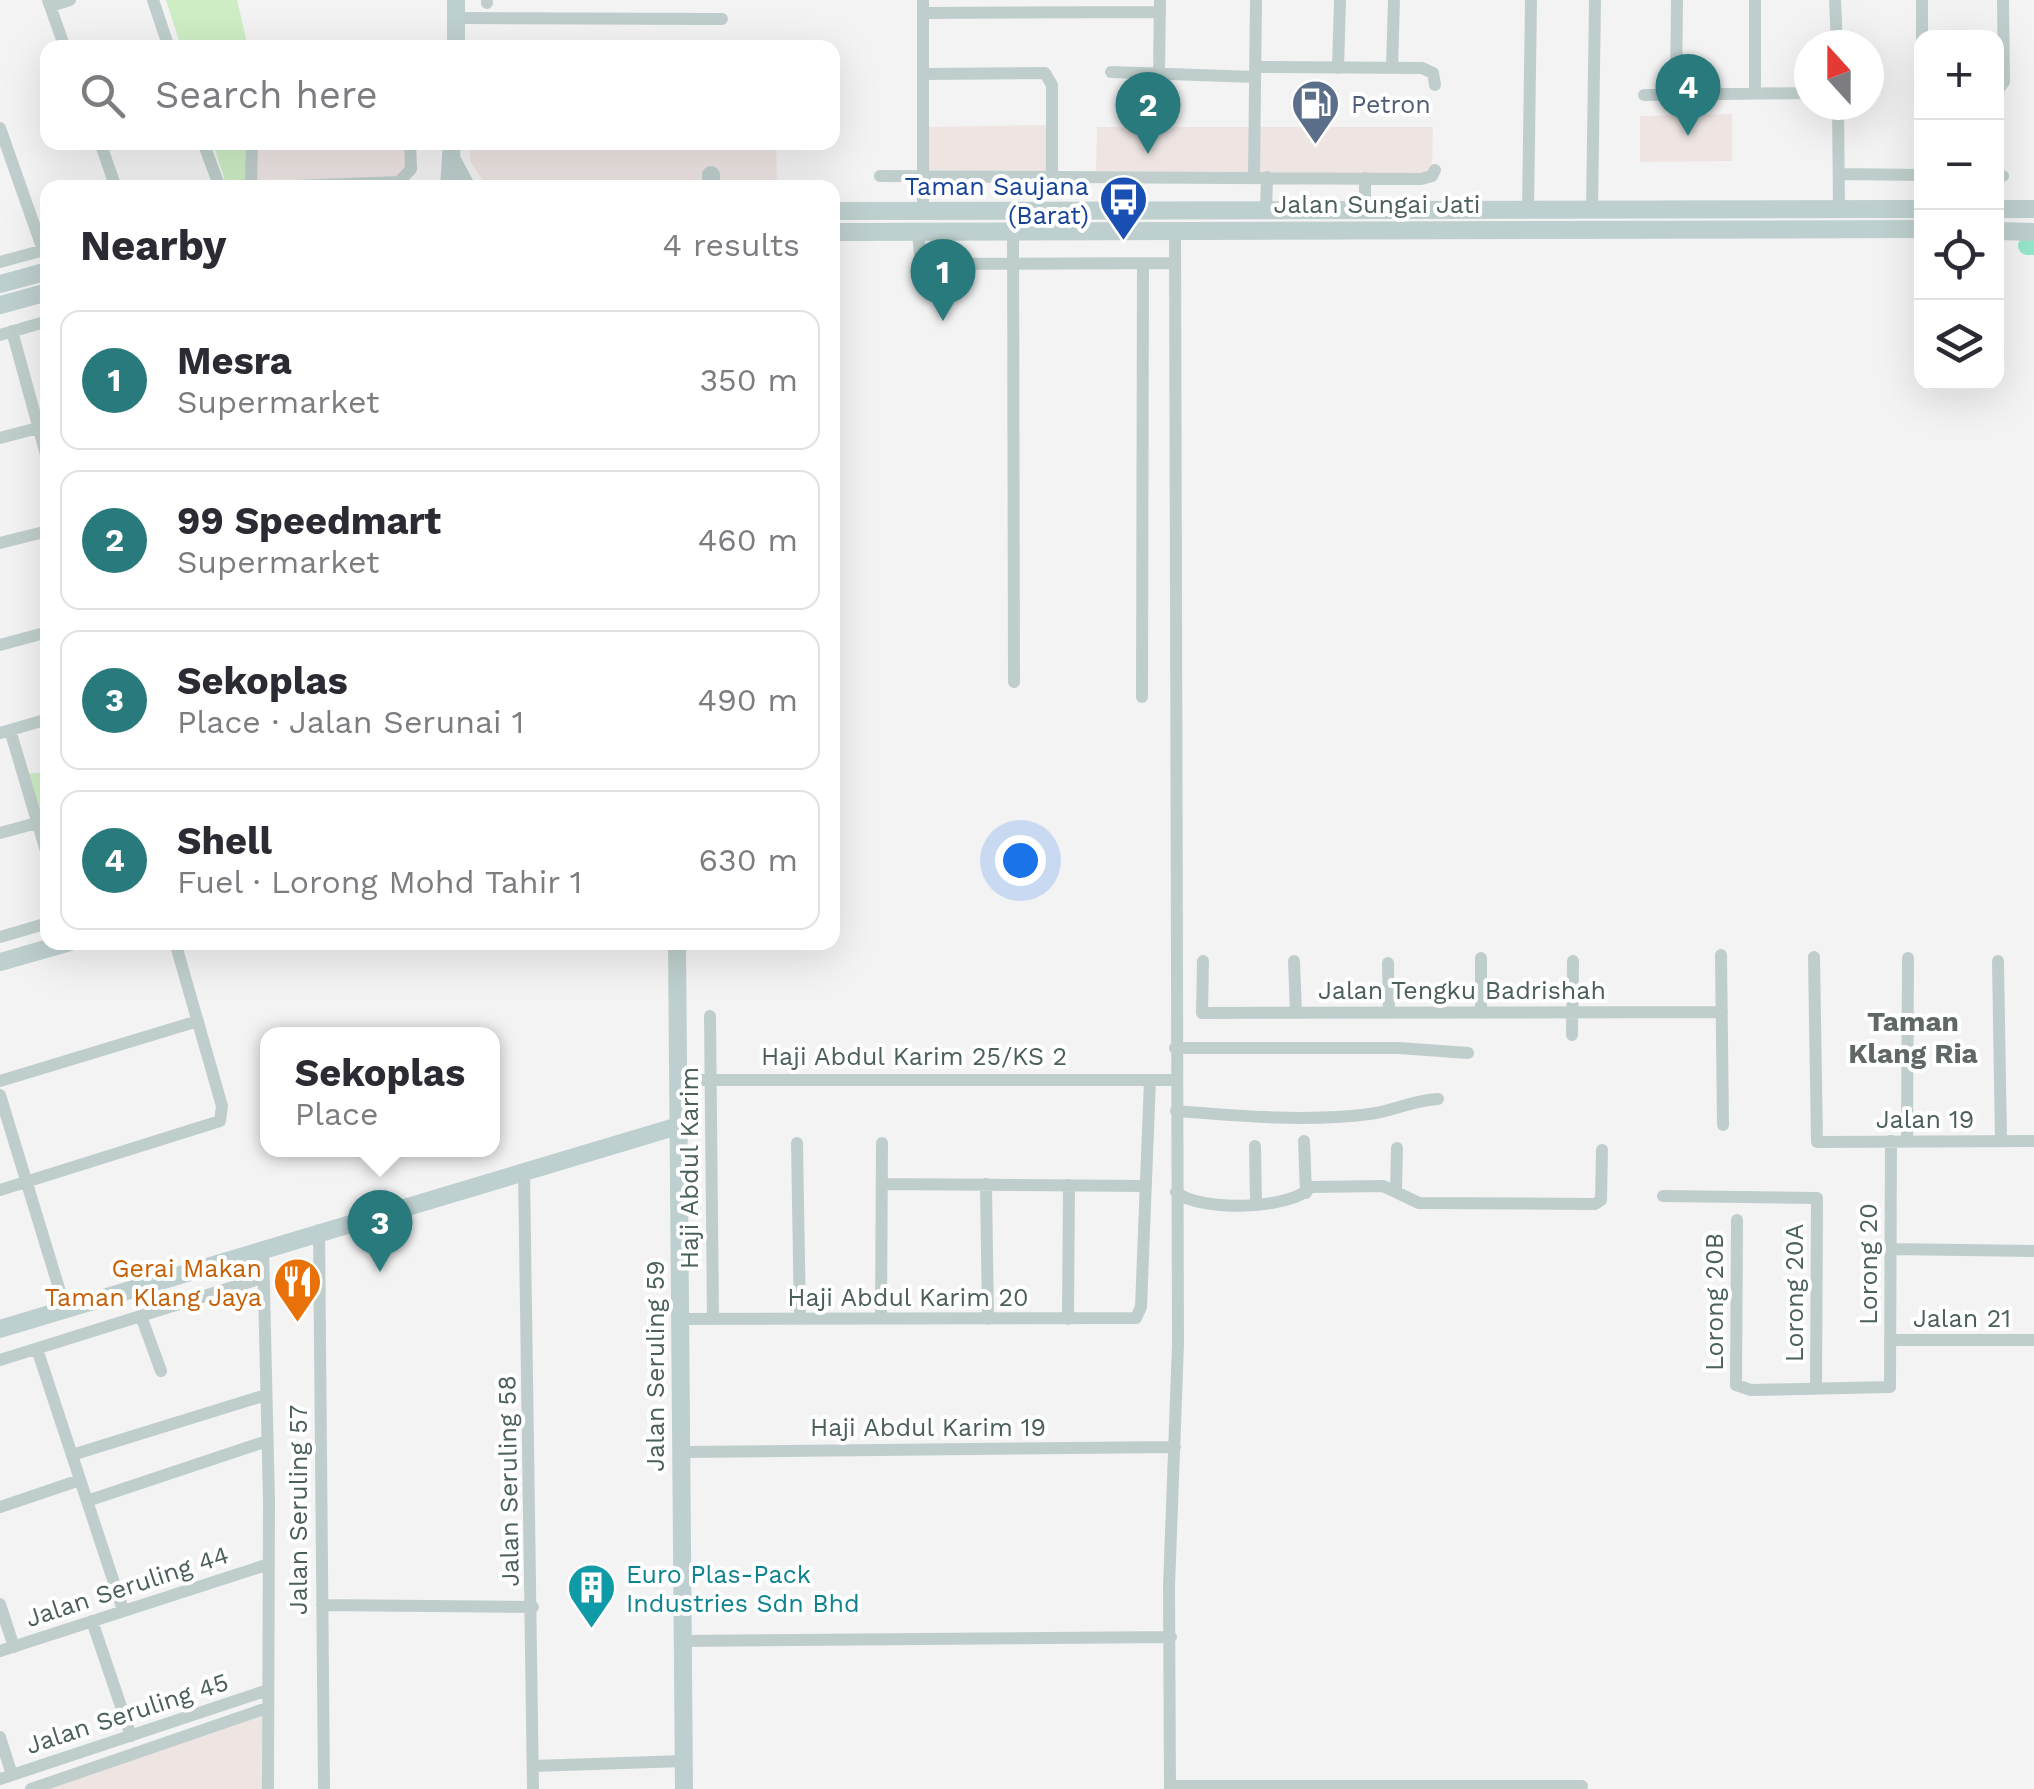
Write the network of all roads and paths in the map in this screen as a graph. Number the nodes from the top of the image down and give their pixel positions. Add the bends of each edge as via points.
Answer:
1 (70, 0) edge
2 (153, 0) edge
3 (1256, 0) edge
4 (1340, 0) edge
5 (1394, 0) edge
6 (1531, 0) edge
7 (1595, 0) edge
8 (1677, 0) edge
9 (1755, 0) edge
10 (1836, 0) edge
11 (1922, 0) edge
12 (2004, 0) edge
13 (49, 3) edge
14 (1160, 6) edge
15 (923, 7) edge
16 (462, 13) edge
17 (722, 18) dead end
18 (1837, 30) edge
19 (1922, 30) edge
20 (2003, 30) edge
21 (63, 40) edge
22 (166, 40) edge
23 (457, 40) edge
24 (1338, 68) junction
25 (1392, 68) junction
26 (1111, 72) dead end
27 (1255, 72) junction
28 (923, 74) junction
29 (1160, 74) junction
30 (1436, 85) dead end
31 (1794, 93) edge
32 (1676, 94) junction
33 (1755, 94) junction
34 (1644, 95) dead end
35 (1838, 120) edge
36 (0, 128) edge
37 (103, 150) edge
38 (206, 150) edge
39 (251, 150) edge
40 (410, 150) edge
41 (452, 151) edge
42 (1435, 170) dead end
43 (922, 174) junction
44 (1838, 174) junction
45 (1052, 175) junction
46 (1914, 175) edge
47 (880, 176) dead end
48 (1260, 177) junction
49 (1366, 178) junction
50 (113, 180) edge
51 (217, 180) edge
52 (247, 180) edge
53 (401, 180) edge
54 (437, 180) edge
55 (450, 180) edge
56 (464, 180) edge
57 (2004, 209) edge
58 (2034, 209) edge
59 (1266, 210) junction
60 (1365, 210) junction
61 (1528, 210) junction
62 (1592, 210) junction
63 (1839, 210) junction
64 (1914, 210) edge
65 (840, 211) edge
66 (922, 211) junction
67 (1914, 229) edge
68 (1175, 230) junction
69 (1012, 231) junction
70 (2004, 231) edge
71 (840, 232) edge
72 (918, 232) junction
73 (2034, 232) edge
74 (40, 236) edge
75 (40, 251) edge
76 (0, 262) edge
77 (1175, 263) junction
78 (1143, 264) junction
79 (1013, 265) junction
80 (40, 273) edge
81 (0, 284) edge
82 (40, 294) edge
83 (0, 305) edge
84 (40, 324) edge
85 (6, 333) edge
86 (38, 428) junction
87 (40, 435) edge
88 (0, 438) edge
89 (40, 533) edge
90 (0, 543) edge
91 (40, 634) edge
92 (0, 646) edge
93 (1014, 682) dead end
94 (1142, 697) dead end
95 (40, 722) edge
96 (5, 732) edge
97 (40, 816) edge
98 (40, 822) edge
99 (0, 834) edge
100 (40, 925) edge
101 (0, 937) edge
102 (42, 950) edge
103 (177, 950) edge
104 (677, 950) edge
105 (1721, 955) dead end
106 (1481, 958) dead end
107 (1814, 958) dead end
108 (1908, 958) dead end
109 (1294, 960) dead end
110 (1573, 961) dead end
111 (1998, 961) dead end
112 (0, 962) edge
113 (1202, 962) dead end
114 (1388, 963) dead end
115 (1481, 1012) junction
116 (1572, 1012) junction
117 (1722, 1012) junction
118 (1296, 1013) junction
119 (1389, 1013) junction
120 (710, 1016) dead end
121 (198, 1022) junction
122 (1572, 1035) dead end
123 (1175, 1048) junction
124 (1468, 1053) dead end
125 (678, 1080) junction
126 (710, 1080) junction
127 (1150, 1080) junction
128 (1176, 1080) junction
129 (0, 1081) edge
130 (0, 1095) edge
131 (1438, 1100) dead end
132 (1176, 1111) junction
133 (678, 1126) junction
134 (1723, 1126) dead end
135 (1304, 1140) dead end
136 (1907, 1141) junction
137 (2001, 1141) junction
138 (2034, 1141) edge
139 (1891, 1142) junction
140 (797, 1143) dead end
141 (882, 1143) dead end
142 (1255, 1146) dead end
143 (1397, 1148) dead end
144 (1602, 1150) dead end
145 (524, 1171) junction
146 (27, 1182) junction
147 (882, 1184) junction
148 (986, 1184) junction
149 (1069, 1185) junction
150 (1146, 1186) junction
151 (0, 1190) edge
152 (1396, 1190) junction
153 (1176, 1192) junction
154 (1306, 1193) junction
155 (1664, 1196) dead end
156 (1256, 1204) junction
157 (1737, 1220) dead end
158 (319, 1230) junction
159 (263, 1246) junction
160 (1890, 1248) junction
161 (2034, 1251) edge
162 (262, 1278) junction
163 (66, 1308) junction
164 (141, 1316) junction
165 (713, 1318) junction
166 (680, 1319) junction
167 (800, 1319) junction
168 (881, 1319) junction
169 (988, 1319) junction
170 (1068, 1320) junction
171 (0, 1329) edge
172 (1890, 1340) junction
173 (2034, 1340) edge
174 (37, 1349) junction
175 (0, 1360) edge
176 (160, 1371) dead end
177 (1816, 1388) junction
178 (266, 1395) junction
179 (266, 1441) junction
180 (1175, 1447) junction
181 (681, 1452) junction
182 (72, 1455) junction
183 (80, 1480) junction
184 (87, 1500) junction
185 (0, 1506) edge
186 (268, 1564) junction
187 (0, 1604) edge
188 (322, 1605) junction
189 (533, 1606) junction
190 (124, 1610) junction
191 (92, 1620) junction
192 (1170, 1638) junction
193 (682, 1641) junction
194 (7, 1649) edge
195 (268, 1690) junction
196 (267, 1708) junction
197 (131, 1736) junction
198 (0, 1737) edge
199 (684, 1761) junction
200 (533, 1766) junction
201 (12, 1775) edge
202 (1582, 1786) dead end
203 (1170, 1788) edge
204 (1209, 1788) edge
205 (31, 1789) edge
206 (268, 1789) edge
207 (324, 1789) edge
208 (533, 1789) edge
209 (684, 1789) edge

1 - 13 street
2 - 22 street
3 - 27 street
4 - 24 street
5 - 25 street
6 - 61 street
7 - 62 street
8 - 32 street
9 - 33 street
10 - 18 street
11 - 19 street
12 - 20 street
13 - 21 street
14 - 15 street
14 - 29 street
15 - 28 street
16 - 17 street
16 - 23 main road
24 - 25 street
24 - 27 street
25 - 30 street via 1433,72
26 - 29 street
27 - 29 street
27 - 48 street
28 - 43 street
28 - 45 street via 1045,74 1052,84
31 - 33 street
32 - 33 street
32 - 34 street
35 - 44 street
36 - 74 street
37 - 50 street
38 - 51 street
39 - 52 street
40 - 53 street via 410,169
41 - 54 main road
41 - 55 main road
41 - 56 main road
42 - 49 street via 1421,179
43 - 45 street
43 - 47 street
43 - 66 street
44 - 46 street
44 - 63 street
45 - 48 street
48 - 49 street
48 - 59 street
49 - 60 street
57 - 58 main road
59 - 60 main road, Jalan Sungai Jati
59 - 66 main road, Jalan Sungai Jati
60 - 61 main road, Jalan Sungai Jati
61 - 62 main road, Jalan Sungai Jati
62 - 63 main road, Jalan Sungai Jati
63 - 64 main road, Jalan Sungai Jati
65 - 66 main road, Jalan Sungai Jati
67 - 68 main road, Jalan Sungai Jati
68 - 69 main road, Jalan Sungai Jati
68 - 77 street
69 - 72 main road, Jalan Sungai Jati
69 - 79 street
70 - 73 main road
71 - 72 main road, Jalan Sungai Jati
72 - 79 street via 920,264
75 - 76 street
77 - 78 street
77 - 123 street
78 - 79 street
78 - 94 street
79 - 93 street
80 - 81 main road
82 - 83 main road
84 - 85 street
85 - 86 street
86 - 87 street
86 - 88 street
89 - 90 street
91 - 92 street
95 - 96 street
96 - 97 street
98 - 99 street
100 - 101 street
102 - 112 main road
103 - 121 street
104 - 125 main road, Jalan Seruling 59
105 - 117 street
106 - 115 street
107 - 139 street, Jalan 19 via 1817,1142
108 - 136 street
109 - 118 street
110 - 116 street
111 - 137 street
113 - 118 street, Jalan Tengku Badrishah via 1202,1013
114 - 119 street
115 - 116 street, Jalan Tengku Badrishah
115 - 119 street, Jalan Tengku Badrishah
116 - 117 street, Jalan Tengku Badrishah
116 - 122 street
117 - 134 street
118 - 119 street, Jalan Tengku Badrishah
120 - 126 street, Haji Abdul Karim
121 - 129 street
121 - 146 street via 222,1106 220,1122
123 - 124 street
123 - 128 street
125 - 126 street, Haji Abdul Karim 25/KS 2
125 - 133 main road, Jalan Seruling 59
126 - 127 street, Haji Abdul Karim 25/KS 2
126 - 165 street, Haji Abdul Karim
127 - 128 street, Haji Abdul Karim 25/KS 2
127 - 150 street
128 - 132 street
130 - 146 street
131 - 132 street via 1373,1114
132 - 153 street
133 - 145 main road
133 - 166 main road, Jalan Seruling 59
135 - 154 street
136 - 137 street, Jalan 19
136 - 139 street, Jalan 19
137 - 138 street, Jalan 19
139 - 160 street, Lorong 20
140 - 167 street
141 - 147 street
142 - 156 street
143 - 152 street
144 - 152 street via 1601,1200 1595,1204 1419,1203
145 - 158 main road
145 - 189 street, Jalan Seruling 58
146 - 151 street
146 - 163 street
147 - 148 street
147 - 168 street
148 - 149 street
148 - 169 street
149 - 150 street
149 - 170 street
150 - 170 street, Haji Abdul Karim 20 via 1136,1318
152 - 154 street via 1311,1187
153 - 156 street via 1198,1202
153 - 180 street
154 - 156 street via 1280,1205
155 - 177 street, Lorong 20A via 1817,1198
157 - 177 street, Lorong 20B via 1736,1385
158 - 159 main road
158 - 188 street, Jalan Seruling 57
159 - 162 street, Jalan Seruling 57
159 - 163 main road
160 - 161 street
160 - 172 street, Lorong 20
162 - 164 street
162 - 178 street, Jalan Seruling 57
163 - 171 main road
164 - 174 street
164 - 176 street
165 - 166 street, Haji Abdul Karim 20
165 - 167 street, Haji Abdul Karim 20
166 - 181 main road, Jalan Seruling 59
167 - 168 street, Haji Abdul Karim 20
168 - 169 street, Haji Abdul Karim 20
169 - 170 street, Haji Abdul Karim 20
172 - 173 street, Jalan 21
172 - 177 street, Lorong 20 via 1890,1387
174 - 175 street
174 - 182 street
178 - 179 street, Jalan Seruling 57
178 - 182 street
179 - 184 street
179 - 186 street, Jalan Seruling 57
180 - 181 street, Haji Abdul Karim 19
180 - 192 street
181 - 193 main road, Jalan Seruling 59
182 - 183 street
183 - 184 street
183 - 185 street
184 - 190 street
186 - 190 street, Jalan Seruling 44
186 - 195 street, Jalan Seruling 57
187 - 194 street
188 - 189 street
188 - 207 street, Jalan Seruling 57
189 - 200 street, Jalan Seruling 58
190 - 191 street, Jalan Seruling 44
191 - 194 street, Jalan Seruling 44
191 - 197 street
192 - 193 street
192 - 203 street
193 - 199 main road, Jalan Seruling 59
195 - 196 street, Jalan Seruling 57
195 - 197 street, Jalan Seruling 45
196 - 205 street, Jalan Seruling 45
196 - 206 street, Jalan Seruling 57
197 - 201 street, Jalan Seruling 45
198 - 201 street
199 - 200 street
199 - 209 main road, Jalan Seruling 59
200 - 208 street, Jalan Seruling 58
201 - 205 street
202 - 204 street
203 - 204 street

